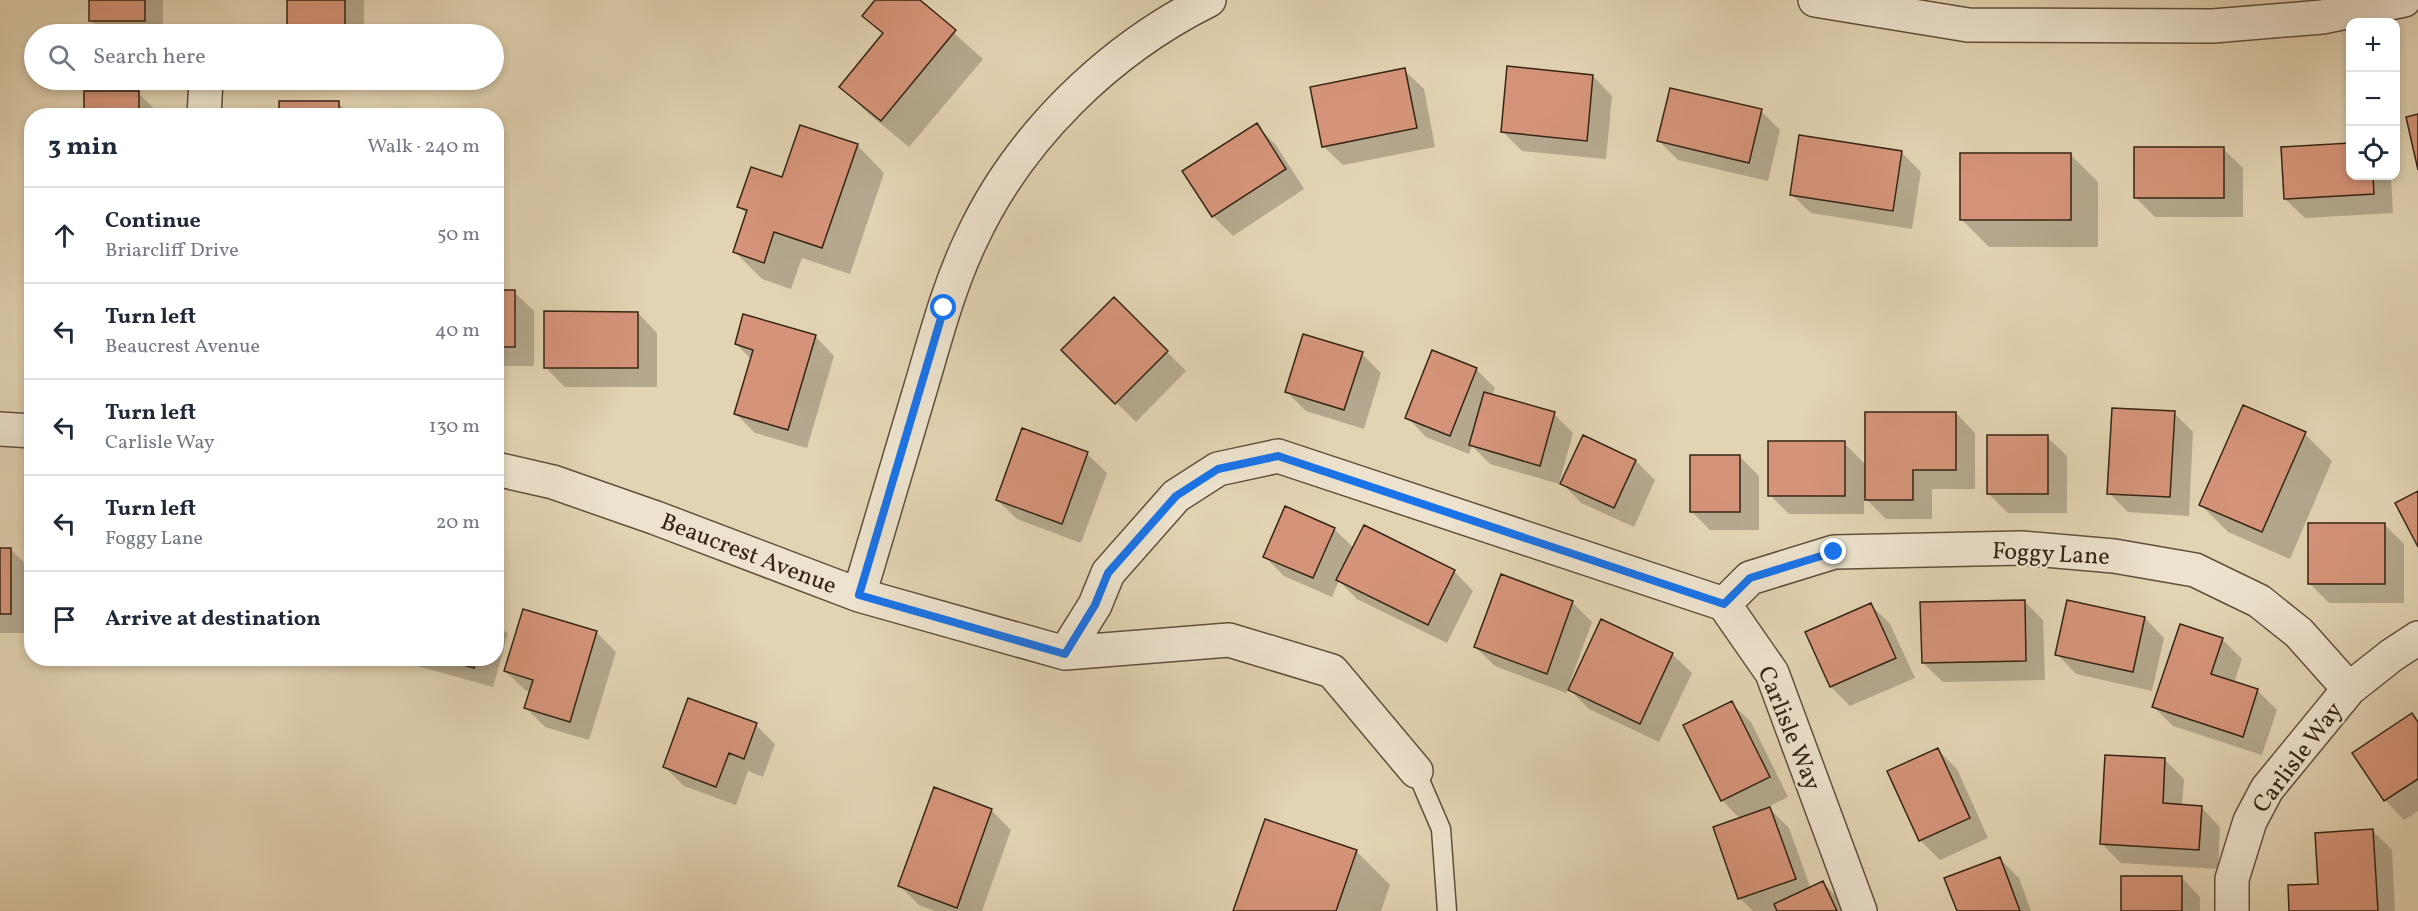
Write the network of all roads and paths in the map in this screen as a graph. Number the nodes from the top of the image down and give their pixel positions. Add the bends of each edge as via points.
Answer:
1 (1209, 0) edge
2 (1815, 0) edge
3 (2404, 0) edge
4 (205, 90) edge
5 (204, 108) edge
6 (0, 429) edge
7 (24, 430) edge
8 (504, 471) edge
9 (859, 595) junction
10 (1724, 604) junction
11 (2418, 638) edge
12 (1065, 654) junction
13 (2349, 689) junction
14 (1416, 771) joint
15 (1447, 911) edge
16 (1860, 911) edge
17 (2232, 911) edge

1 - 9 street via 1176,16 1103,69 1040,133 997,193 971,240 944,308
2 - 3 street via 1968,25 2201,26 2322,17
4 - 5 street
6 - 7 street
8 - 9 street, Beaucrest Avenue via 553,482 645,514
9 - 12 street, Beaucrest Avenue
10 - 12 street via 1278,456 1218,469 1176,496 1108,573 1095,605
10 - 13 street, Foggy Lane via 1750,578 1834,552 2022,548 2114,556 2195,570 2259,601 2298,633
10 - 16 street, Carlisle Way via 1772,673
11 - 13 street, Carlisle Way
12 - 14 street, Beaucrest Avenue via 1229,640 1332,671
13 - 17 street, Carlisle Way via 2267,789 2254,813 2232,879
14 - 15 lane via 1441,829

